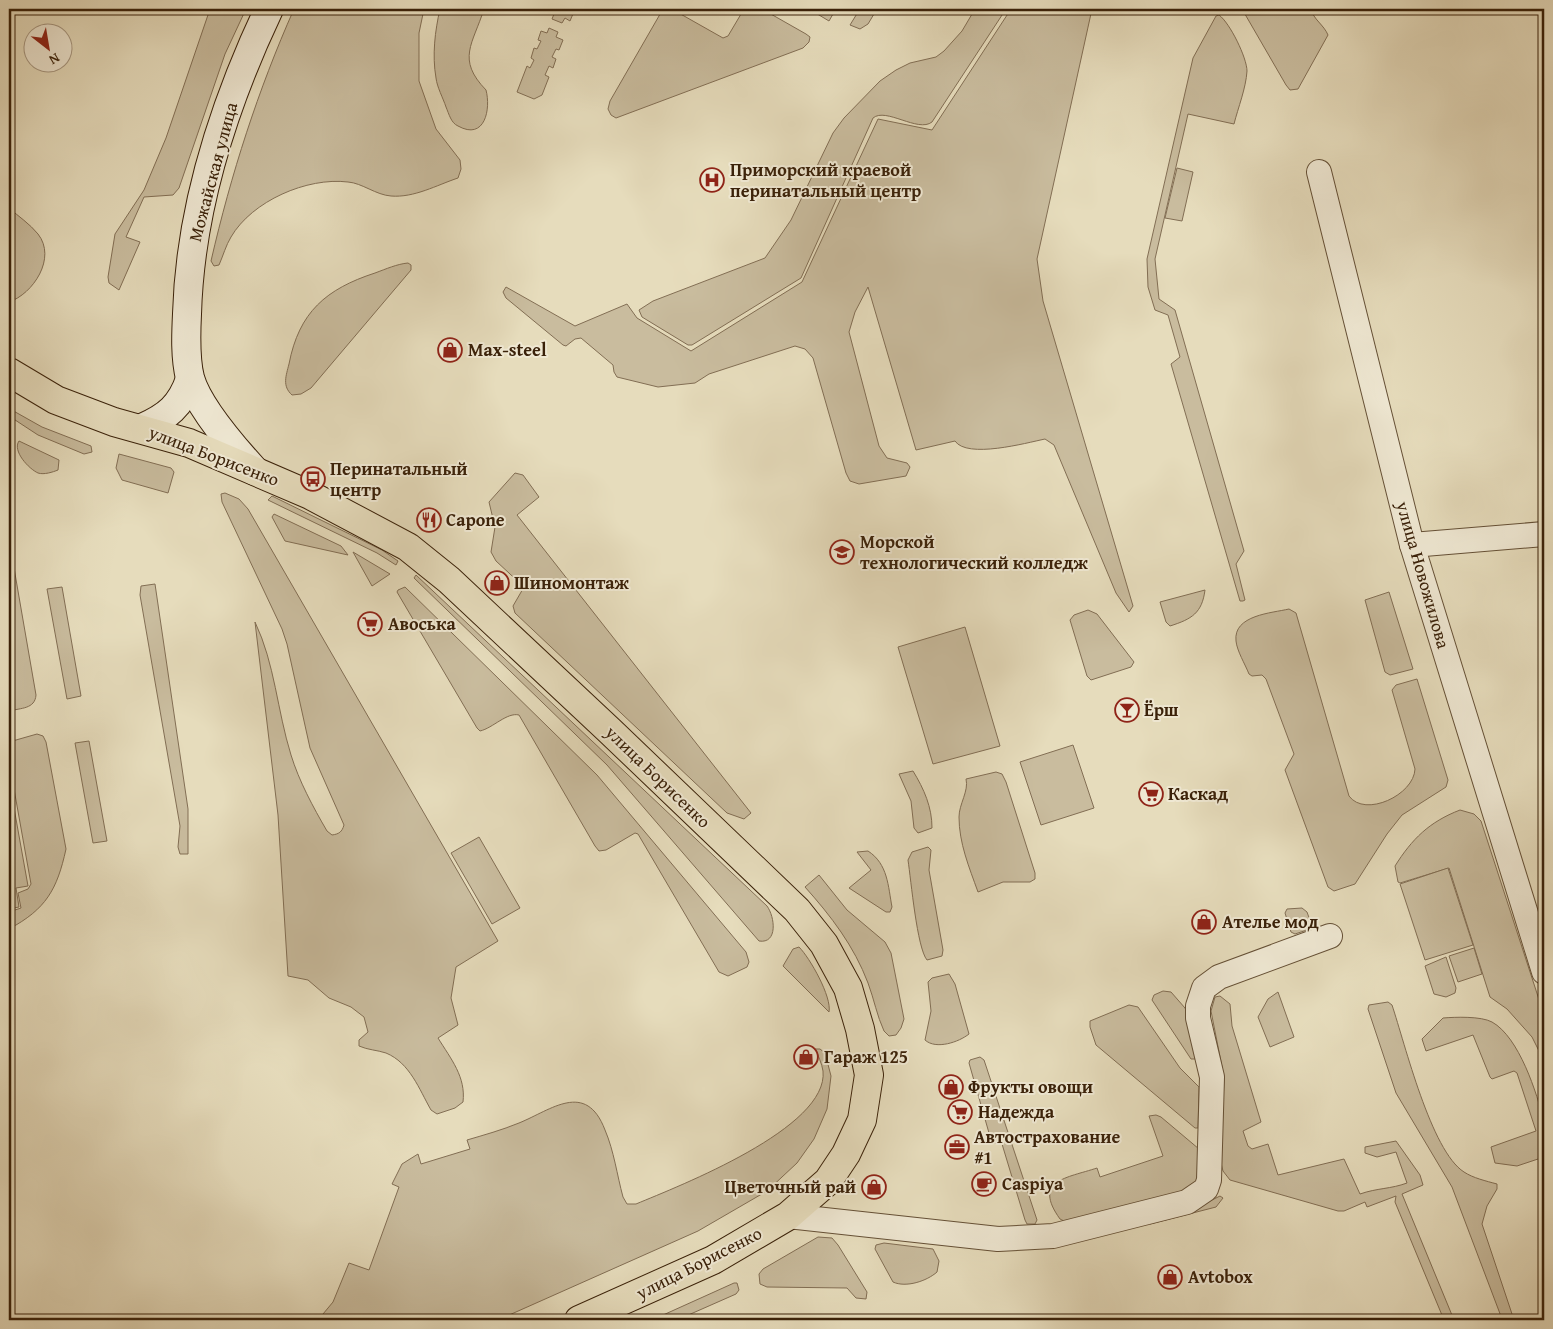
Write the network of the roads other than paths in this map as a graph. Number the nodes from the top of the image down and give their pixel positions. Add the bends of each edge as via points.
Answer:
1 (269, 9) edge
2 (1319, 172) dead end
3 (9, 372) edge
4 (190, 379) junction
5 (142, 428) junction
6 (255, 471) junction
7 (1544, 534) edge
8 (1412, 545) junction
9 (1330, 936) dead end
10 (1544, 972) edge
11 (788, 1216) junction
12 (579, 1320) edge

1 - 4 main road, Можайская улица via 239,78 217,142 196,223 187,289
2 - 8 street, улица Новожилова
3 - 5 main road, улица Борисенко via 56,400 114,422
4 - 5 main road via 177,407 162,420
4 - 6 main road, Можайская улица via 208,411
5 - 6 main road, улица Борисенко via 189,443
6 - 11 main road, улица Борисенко via 393,537 419,554 610,731 814,929 848,988 869,1075 862,1120 846,1154 828,1181
7 - 8 street
8 - 10 street, улица Новожилова
9 - 11 street via 1219,977 1204,988 1198,1018 1212,1077 1209,1180 1206,1189 1187,1202 1052,1236 998,1239
11 - 12 main road, улица Борисенко via 713,1260

